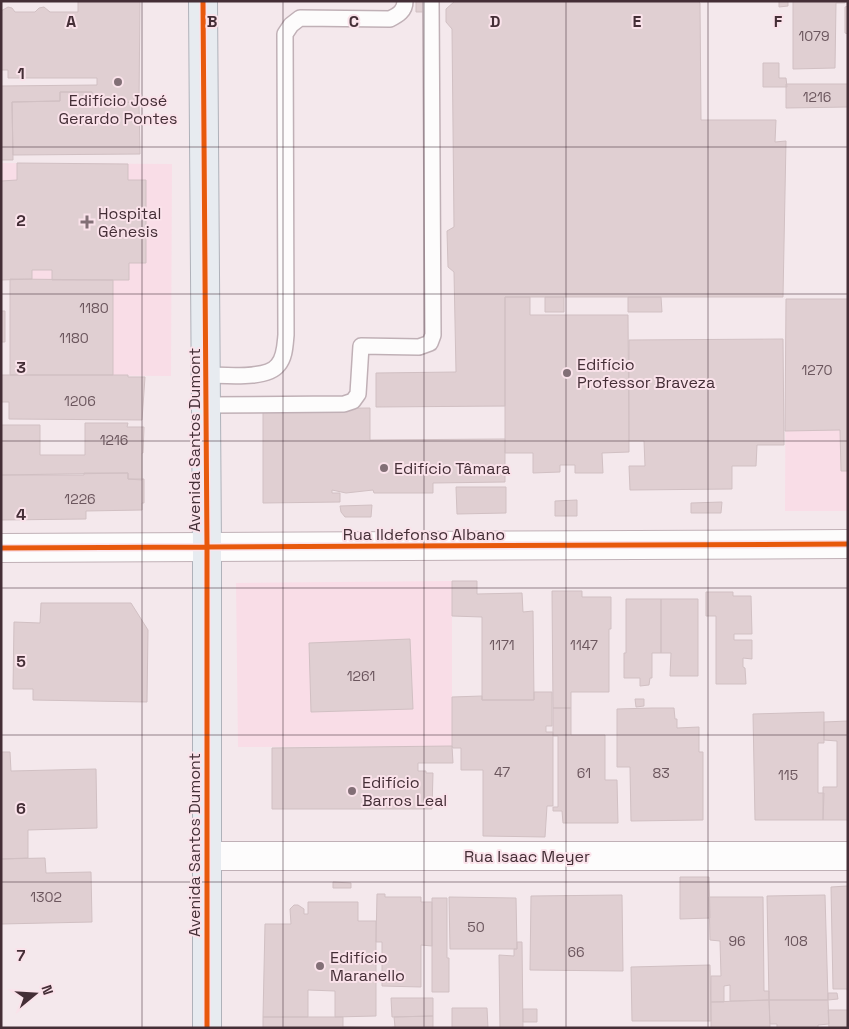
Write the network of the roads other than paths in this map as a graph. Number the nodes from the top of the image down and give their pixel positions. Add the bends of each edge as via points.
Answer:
1 (204, 1) edge
2 (405, 1) edge
3 (431, 1) edge
4 (206, 375) junction
5 (206, 405) junction
6 (848, 544) edge
7 (207, 547) junction
8 (1, 548) edge
9 (206, 856) junction
10 (848, 856) edge
11 (207, 1028) edge

1 - 4 main road, Avenida Santos Dumont
2 - 4 lane via 400,14 390,19 300,18 285,34 286,335 283,355 271,371 258,375
3 - 5 lane via 433,335 430,343 419,348 360,346 358,394 353,401 344,404
4 - 5 main road, Avenida Santos Dumont
5 - 7 main road, Avenida Santos Dumont
6 - 7 street, Rua Ildefonso Albano
7 - 8 street, Rua Ildefonso Albano
7 - 9 main road, Avenida Santos Dumont
9 - 10 street, Rua Isaac Meyer
9 - 11 main road, Avenida Santos Dumont

